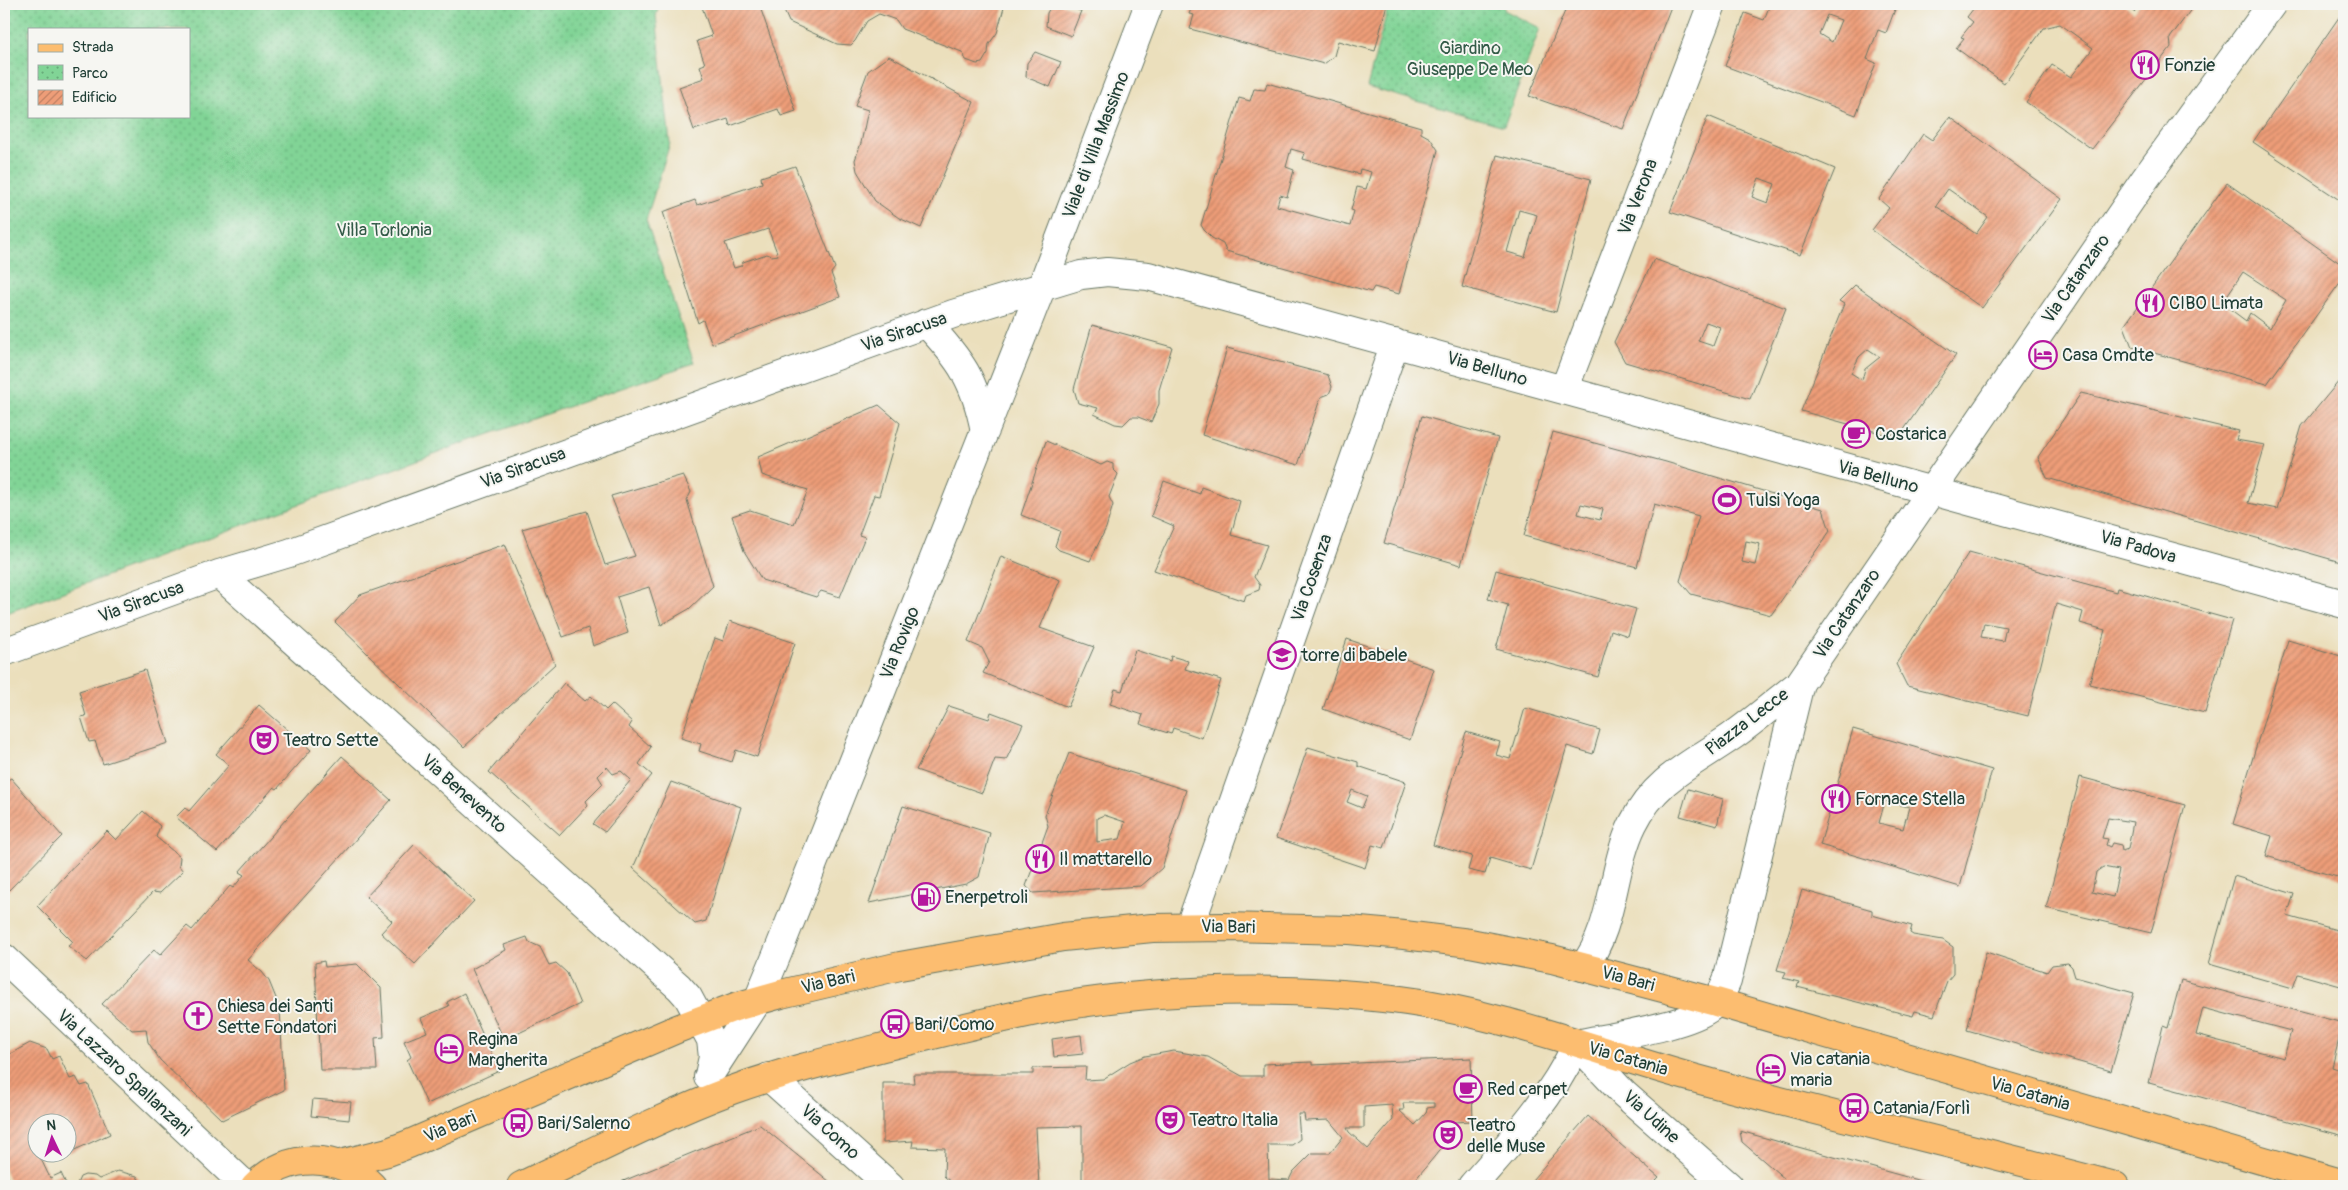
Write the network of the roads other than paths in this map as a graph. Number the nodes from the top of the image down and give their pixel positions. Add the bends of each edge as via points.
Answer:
1 (1149, 4) edge
2 (1712, 4) edge
3 (2272, 4) edge
4 (1042, 286) junction
5 (926, 324) junction
6 (1395, 343) junction
7 (1564, 390) junction
8 (985, 431) junction
9 (1931, 491) junction
10 (220, 574) junction
11 (2344, 604) edge
12 (4, 652) edge
13 (1800, 683) junction
14 (1190, 926) junction
15 (4, 958) edge
16 (1582, 967) junction
17 (758, 1000) junction
18 (1716, 1002) junction
19 (699, 1021) junction
20 (1577, 1044) junction
21 (769, 1077) junction
22 (708, 1078) junction
23 (686, 1108) junction
24 (340, 1164) junction
25 (2078, 1181) edge
26 (2344, 1184) edge
27 (246, 1186) edge
28 (255, 1186) edge
29 (372, 1186) edge
30 (521, 1186) edge
31 (890, 1186) edge
32 (1472, 1186) edge
33 (1729, 1186) edge
34 (2115, 1186) edge

1 - 4 street, Viale di Villa Massimo
2 - 7 street, Via Verona
3 - 9 street, Via Catanzaro via 2140,187
4 - 5 street, Via Siracusa
4 - 6 street, Via Belluno via 1096,273 1139,274
4 - 8 street, Via Rovigo
5 - 8 street via 964,369 976,392
5 - 10 street, Via Siracusa via 288,553
6 - 7 street, Via Belluno
6 - 14 street, Via Cosenza
7 - 9 street, Via Belluno
8 - 17 street, Via Rovigo
9 - 11 street, Via Padova
9 - 13 street, Via Catanzaro
10 - 12 street, Via Siracusa
10 - 19 street, Via Benevento via 679,987 688,997
13 - 16 street, Piazza Lecce via 1734,735 1671,776 1645,802 1629,834 1600,934
13 - 18 street, Piazza Lecce via 1727,981
14 - 16 main road, Via Bari via 1322,929 1404,935 1489,947
14 - 17 main road, Via Bari via 1092,933 999,947 844,978
15 - 27 street, Via Lazzaro Spallanzani
16 - 18 main road, Via Bari
17 - 19 main road, Via Bari
17 - 22 street, Via Rovigo
18 - 20 street via 1700,1013 1676,1022
18 - 26 main road, Via Catania
19 - 22 street, Via Benevento via 708,1032 713,1048
19 - 24 main road, Via Bari via 418,1141
20 - 21 main road via 1490,1017 1393,999 1327,993 1198,992 1126,997 1035,1012
20 - 25 main road, Via Catania
20 - 32 street via 1538,1112
20 - 33 street, Via Udine via 1624,1094
21 - 23 main road
21 - 31 street, Via Como
22 - 23 street, Via Rovigo
23 - 30 main road
24 - 28 main road via 312,1160 286,1165
24 - 29 main road
25 - 34 main road, Via Catania

